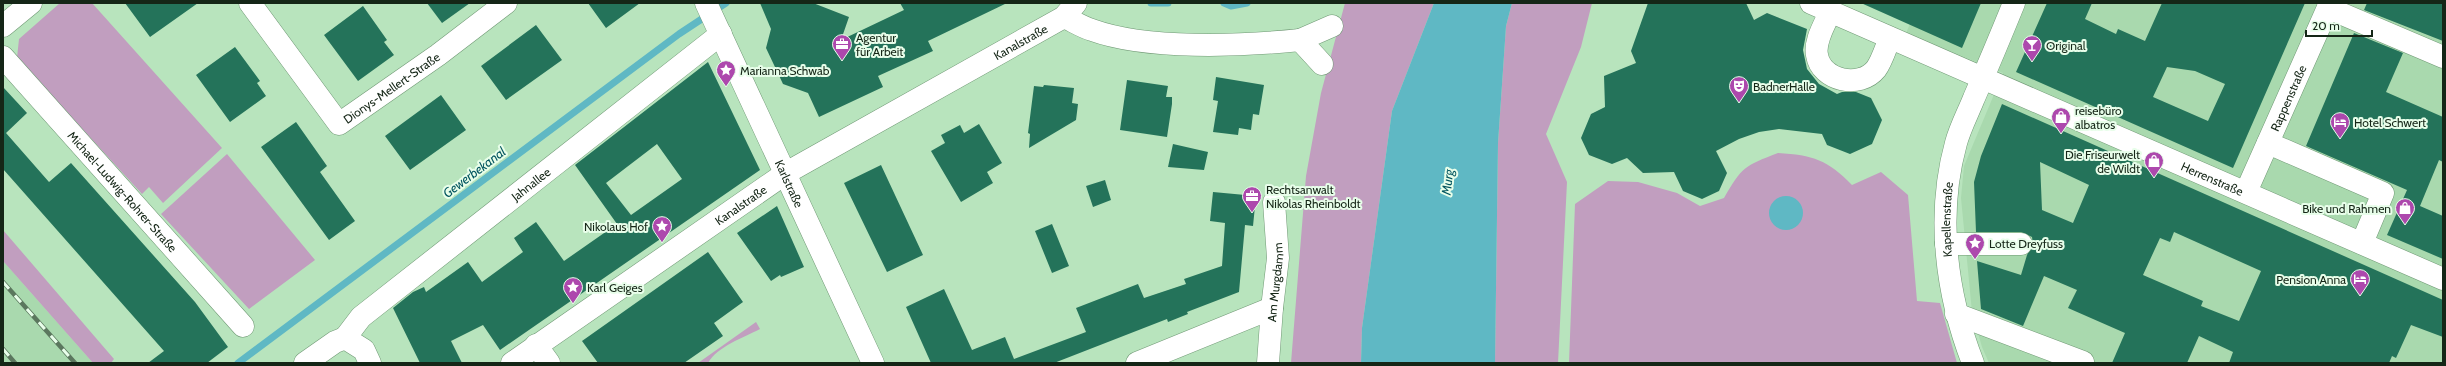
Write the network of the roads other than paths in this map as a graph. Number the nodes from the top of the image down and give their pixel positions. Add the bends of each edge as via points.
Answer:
1 (31, 3) edge
2 (250, 3) edge
3 (506, 3) edge
4 (706, 3) edge
5 (2014, 3) edge
6 (2329, 5) edge
7 (1820, 7) edge
8 (1070, 10) edge
9 (3, 26) edge
10 (1332, 26) dead end
11 (721, 34) junction
12 (1890, 38) junction
13 (1300, 40) junction
14 (2442, 53) edge
15 (3, 57) edge
16 (1322, 64) dead end
17 (1982, 79) junction
18 (2268, 143) junction
19 (786, 173) junction
20 (2246, 192) junction
21 (1274, 202) dead end
22 (2362, 243) junction
23 (1946, 244) junction
24 (2021, 244) dead end
25 (2443, 279) edge
26 (1272, 308) junction
27 (1956, 314) junction
28 (243, 326) dead end
29 (345, 338) junction
30 (536, 344) junction
31 (310, 359) edge
32 (2083, 362) dead end
33 (370, 363) edge
34 (512, 363) edge
35 (549, 363) edge
36 (873, 363) edge
37 (1137, 363) edge
38 (1268, 363) edge
39 (1973, 363) edge

1 - 9 street
2 - 3 street, Dionys-Mellert-Straße via 339,124 438,55
4 - 11 street, Karlstraße
5 - 17 street, Kapellenstraße
6 - 14 street
6 - 18 street, Rappenstraße
7 - 12 street
7 - 12 street via 1817,55 1830,75 1848,80 1866,76 1876,69
8 - 13 street, Kanalstraße via 1092,30 1130,39 1200,44 1255,44
8 - 19 street, Kanalstraße
10 - 13 street, Kanalstraße
11 - 19 street, Karlstraße
11 - 29 street, Jahnallee via 361,317
12 - 17 street
13 - 16 street
15 - 28 street, Michael-Ludwig-Rohrer-Straße
17 - 20 street, Herrenstraße
17 - 23 street, Kapellenstraße via 1956,142 1947,180
18 - 20 street, Rappenstraße
18 - 22 street via 2383,193
19 - 30 street, Kanalstraße
19 - 36 street, Karlstraße
20 - 22 street, Herrenstraße
21 - 26 street, Am Murgdamm via 1278,258
22 - 25 street, Herrenstraße
23 - 24 street
23 - 27 street, Kapellenstraße
26 - 37 street
26 - 38 street, Am Murgdamm
27 - 32 street
27 - 39 street, Kapellenstraße
29 - 31 street
29 - 33 street via 364,350
30 - 34 street, Kanalstraße
30 - 35 street

